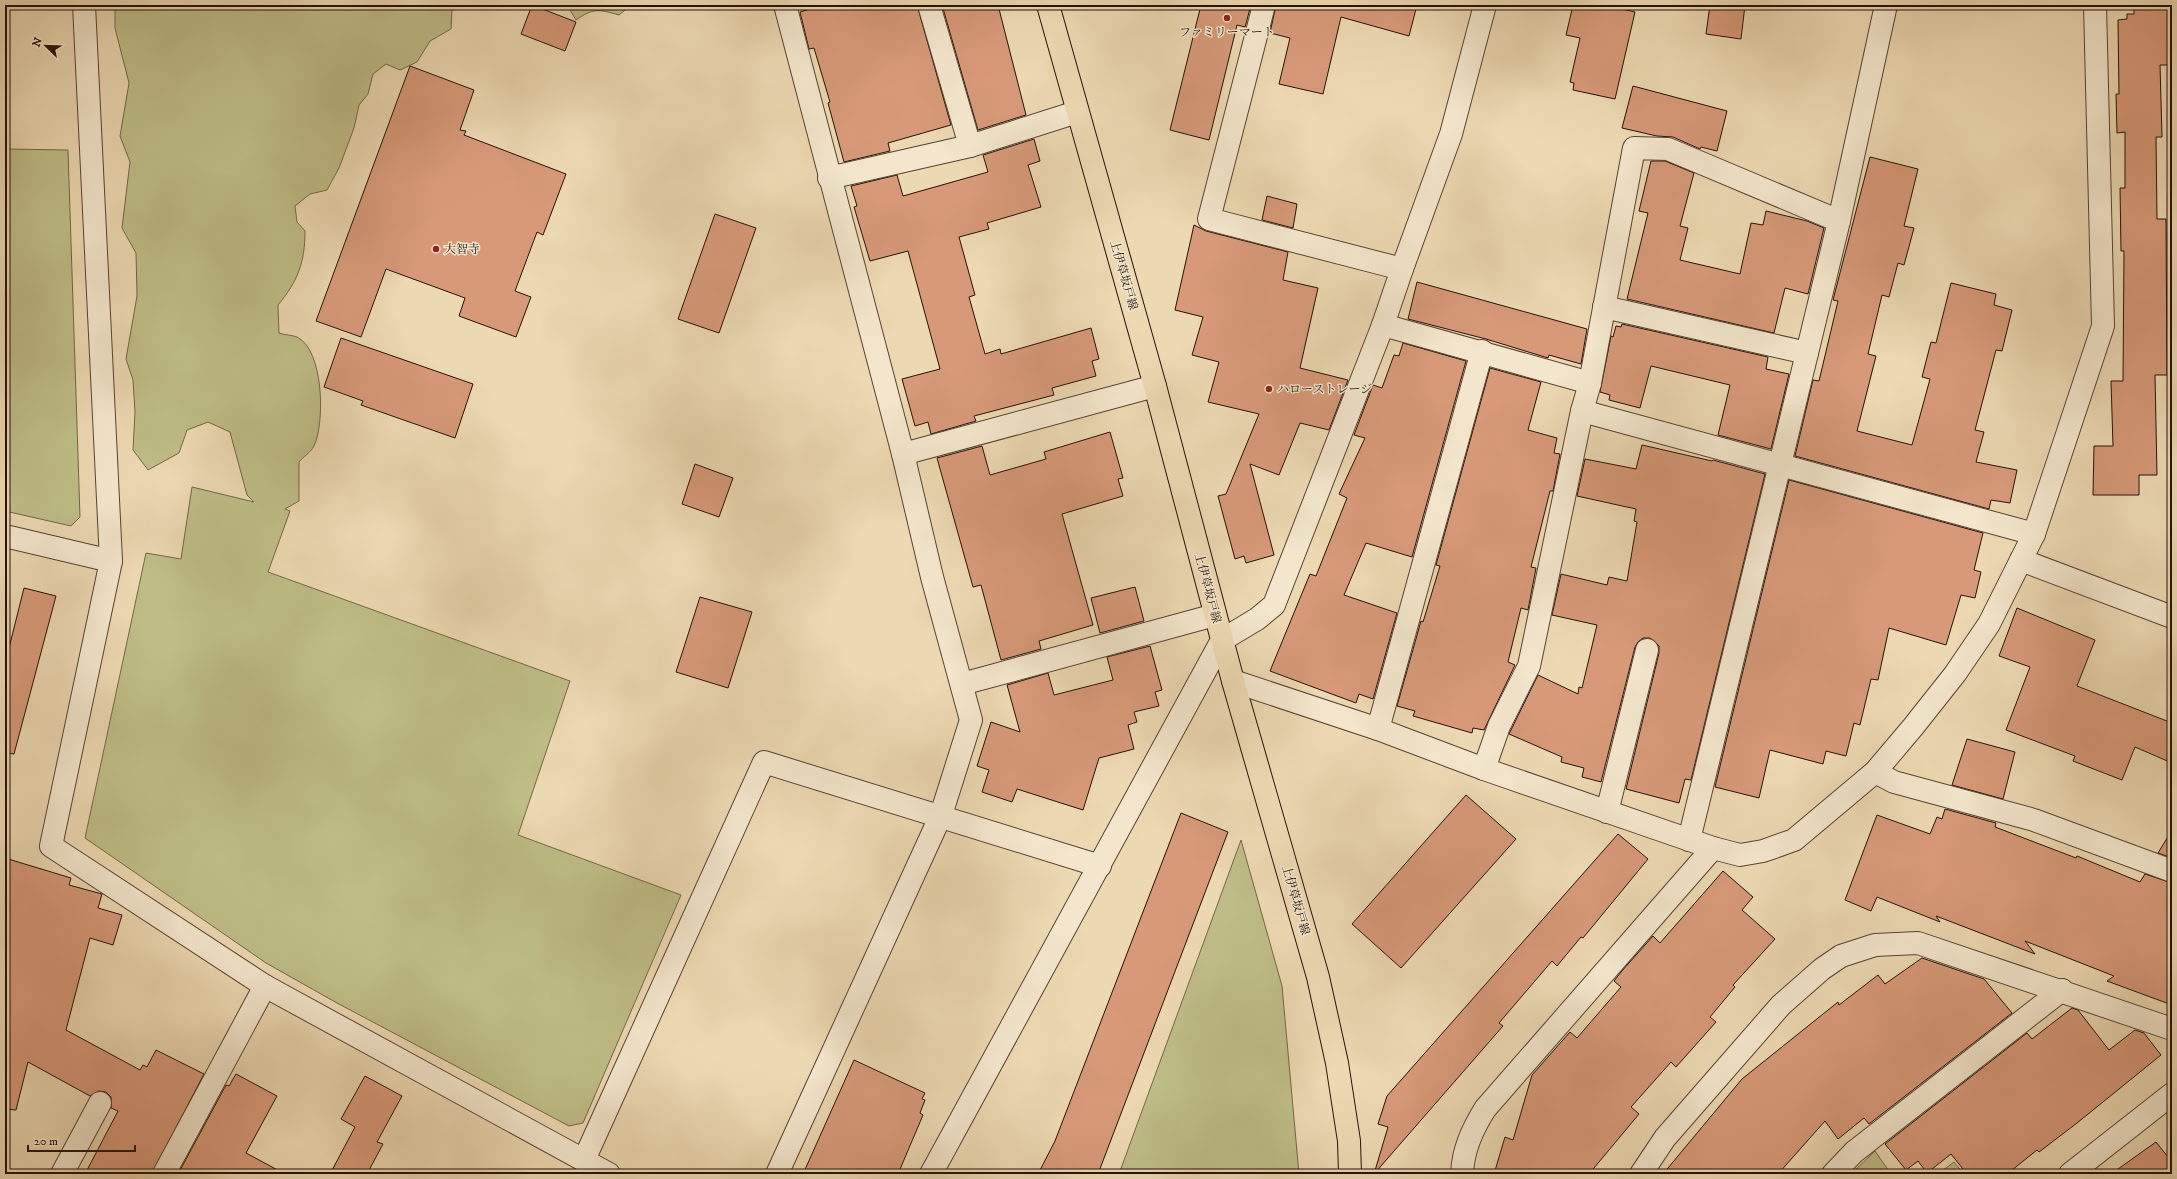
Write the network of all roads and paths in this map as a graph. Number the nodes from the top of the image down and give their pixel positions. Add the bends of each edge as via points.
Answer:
1 (84, 5) edge
2 (785, 5) edge
3 (929, 5) edge
4 (1048, 5) edge
5 (1264, 5) edge
6 (1485, 5) edge
7 (1886, 5) edge
8 (2095, 5) edge
9 (1077, 112) junction
10 (970, 146) junction
11 (829, 178) junction
12 (1839, 221) junction
13 (1402, 269) junction
14 (1604, 307) junction
15 (1384, 325) junction
16 (1482, 351) junction
17 (1807, 353) junction
18 (1590, 383) junction
19 (1155, 386) junction
20 (1582, 410) junction
21 (903, 454) junction
22 (1780, 466) junction
23 (2034, 534) junction
24 (5, 536) edge
25 (2021, 560) junction
26 (112, 561) junction
27 (1215, 615) junction
28 (2172, 617) edge
29 (1222, 640) junction
30 (1647, 650) dead end
31 (1233, 681) junction
32 (962, 684) junction
33 (1378, 729) junction
34 (1484, 769) junction
35 (1875, 772) junction
36 (1606, 812) junction
37 (941, 815) junction
38 (1689, 840) junction
39 (1713, 848) junction
40 (1100, 866) junction
41 (2172, 871) edge
42 (265, 986) junction
43 (2062, 990) junction
44 (2172, 1029) edge
45 (2172, 1094) edge
46 (100, 1103) dead end
47 (584, 1160) junction
48 (62, 1174) edge
49 (164, 1174) edge
50 (608, 1174) edge
51 (777, 1174) edge
52 (931, 1174) edge
53 (1350, 1174) edge
54 (1462, 1174) edge
55 (1641, 1174) edge
56 (1833, 1174) edge
57 (2070, 1174) edge

1 - 26 street
2 - 11 street
3 - 10 street
4 - 9 main road, 上伊草坂戸線
5 - 13 street via 1209,219
6 - 13 street via 1451,134
7 - 12 street
8 - 23 street via 2103,326
9 - 10 street
9 - 19 main road, 上伊草坂戸線
10 - 11 street
11 - 21 street
12 - 14 street via 1668,150 1634,148
12 - 17 street
13 - 15 street
14 - 17 street
14 - 18 street
15 - 16 street
15 - 29 street via 1274,605 1257,619
16 - 18 street
16 - 33 street
17 - 22 street
18 - 20 street
19 - 21 street
19 - 27 main road, 上伊草坂戸線
20 - 22 street
20 - 34 street via 1529,666 1499,726
21 - 32 street via 932,577
22 - 23 street
22 - 38 street
23 - 25 street
24 - 26 street
25 - 28 street
25 - 35 street via 1989,624 1936,698
26 - 42 street via 51,846
27 - 29 main road, 上伊草坂戸線
27 - 32 street
29 - 31 main road, 上伊草坂戸線
29 - 40 street
30 - 36 street
31 - 33 street
31 - 53 main road, 上伊草坂戸線 via 1318,977 1337,1063 1349,1141
32 - 37 street via 971,720
33 - 34 street
34 - 36 street
35 - 39 street via 1794,840 1763,851 1740,855
35 - 41 street via 1894,782 2034,820
36 - 38 street
37 - 40 street
37 - 47 street via 764,762
37 - 51 street
38 - 39 street
39 - 54 street via 1484,1109 1472,1130 1463,1158
40 - 52 street
42 - 47 street
42 - 49 street
43 - 44 street
43 - 55 street via 1918,943 1875,945 1841,956 1781,1005 1664,1138
43 - 56 street via 1854,1152
45 - 57 street
46 - 48 street
47 - 50 street

